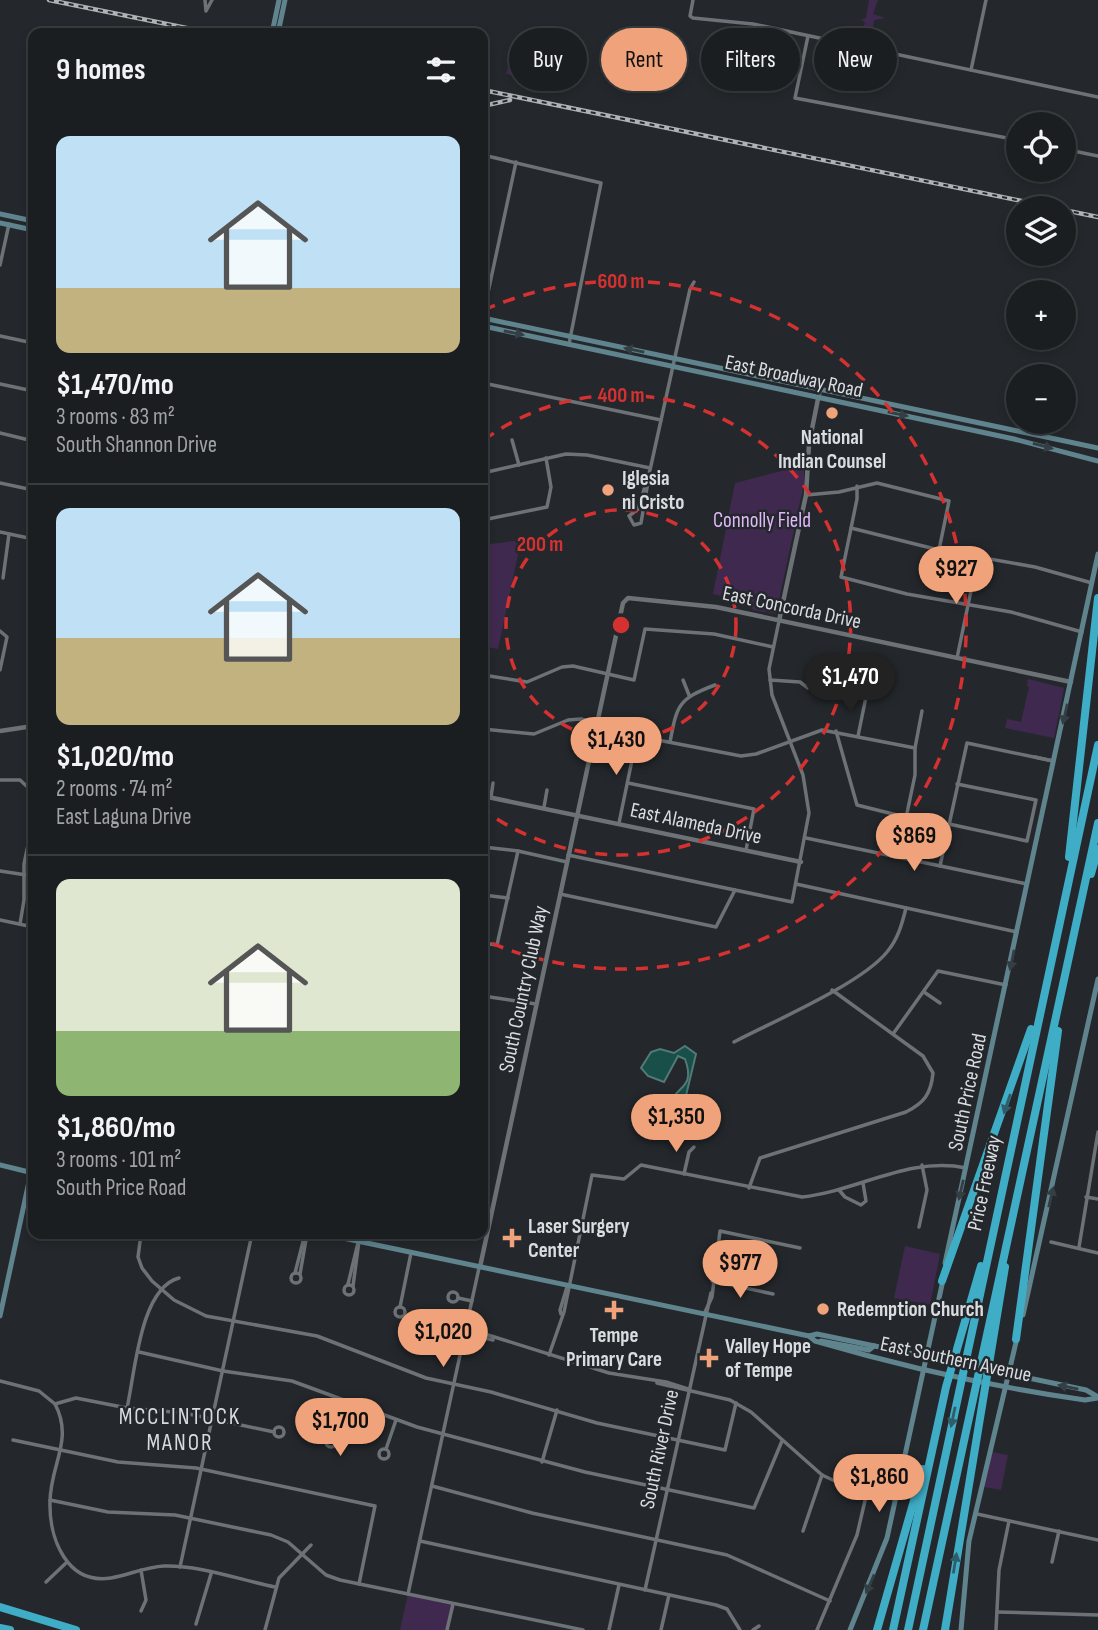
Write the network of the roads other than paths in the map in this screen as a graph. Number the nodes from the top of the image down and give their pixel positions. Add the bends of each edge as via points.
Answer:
1 (205, 0) edge
2 (212, 0) edge
3 (279, 0) edge
4 (285, 0) edge
5 (693, 0) edge
6 (986, 0) edge
7 (273, 28) edge
8 (279, 28) edge
9 (808, 36) junction
10 (971, 70) junction
11 (1098, 97) edge
12 (1006, 138) edge
13 (1076, 151) edge
14 (488, 156) edge
15 (1098, 156) edge
16 (516, 162) junction
17 (0, 214) edge
18 (10, 216) junction
19 (28, 220) edge
20 (0, 223) edge
21 (9, 224) junction
22 (28, 229) edge
23 (0, 265) edge
24 (694, 282) dead end
25 (488, 294) edge
26 (488, 318) edge
27 (488, 327) edge
28 (0, 336) edge
29 (571, 336) junction
30 (28, 342) edge
31 (569, 344) junction
32 (675, 358) junction
33 (673, 366) junction
34 (0, 384) edge
35 (488, 384) edge
36 (820, 389) junction
37 (28, 390) edge
38 (818, 397) junction
39 (961, 419) junction
40 (661, 421) junction
41 (959, 427) junction
42 (1006, 429) edge
43 (0, 433) edge
44 (1015, 434) edge
45 (1030, 434) edge
46 (1014, 439) junction
47 (28, 440) edge
48 (512, 440) dead end
49 (1098, 448) edge
50 (545, 458) junction
51 (1098, 461) edge
52 (519, 465) junction
53 (650, 469) junction
54 (488, 472) edge
55 (0, 483) edge
56 (857, 486) junction
57 (28, 489) edge
58 (806, 495) junction
59 (488, 519) edge
60 (851, 528) junction
61 (0, 532) edge
62 (9, 534) junction
63 (28, 538) edge
64 (939, 550) junction
65 (1098, 554) edge
66 (978, 557) junction
67 (3, 578) dead end
68 (1092, 583) junction
69 (628, 598) joint
70 (1098, 598) edge
71 (968, 606) junction
72 (779, 621) junction
73 (3, 632) edge
74 (1082, 632) junction
75 (773, 647) junction
76 (957, 659) junction
77 (0, 670) edge
78 (607, 674) junction
79 (488, 676) edge
80 (683, 680) dead end
81 (770, 680) junction
82 (1072, 682) junction
83 (715, 685) dead end
84 (808, 688) dead end
85 (689, 695) junction
86 (866, 697) dead end
87 (922, 711) dead end
88 (597, 723) junction
89 (28, 727) edge
90 (488, 729) edge
91 (0, 731) edge
92 (836, 731) junction
93 (637, 736) junction
94 (858, 736) junction
95 (790, 740) junction
96 (670, 742) junction
97 (1098, 745) edge
98 (915, 748) junction
99 (1054, 761) junction
100 (0, 780) edge
101 (493, 783) dead end
102 (628, 783) junction
103 (957, 784) junction
104 (28, 787) edge
105 (547, 790) dead end
106 (488, 797) edge
107 (491, 797) junction
108 (544, 807) junction
109 (577, 815) junction
110 (906, 817) junction
111 (620, 823) junction
112 (1098, 823) edge
113 (948, 824) junction
114 (806, 838) junction
115 (28, 848) edge
116 (488, 848) edge
117 (1098, 849) edge
118 (746, 850) junction
119 (519, 851) junction
120 (568, 855) junction
121 (898, 857) junction
122 (567, 862) junction
123 (801, 862) junction
124 (940, 866) junction
125 (0, 871) edge
126 (23, 876) junction
127 (28, 876) edge
128 (796, 884) junction
129 (1027, 884) junction
130 (735, 890) junction
131 (560, 894) junction
132 (488, 896) edge
133 (508, 898) junction
134 (1064, 898) junction
135 (1080, 903) junction
136 (906, 908) junction
137 (0, 920) edge
138 (20, 924) junction
139 (28, 926) edge
140 (1017, 932) junction
141 (488, 944) edge
142 (1098, 979) edge
143 (1006, 985) junction
144 (1062, 989) junction
145 (832, 990) junction
146 (924, 992) junction
147 (1044, 993) junction
148 (488, 997) edge
149 (940, 1003) dead end
150 (536, 1004) junction
151 (892, 1034) junction
152 (734, 1042) dead end
153 (1098, 1132) edge
154 (694, 1146) dead end
155 (0, 1165) edge
156 (922, 1165) junction
157 (966, 1168) junction
158 (28, 1172) edge
159 (684, 1174) junction
160 (863, 1182) junction
161 (749, 1188) junction
162 (28, 1190) edge
163 (839, 1190) junction
164 (1087, 1197) junction
165 (1098, 1199) edge
166 (1014, 1204) junction
167 (919, 1227) dead end
168 (488, 1229) edge
169 (140, 1239) edge
170 (251, 1239) edge
171 (305, 1239) edge
172 (349, 1239) edge
173 (486, 1239) edge
174 (359, 1241) junction
175 (1051, 1242) dead end
176 (1079, 1247) junction
177 (800, 1248) dead end
178 (411, 1253) junction
179 (1098, 1253) edge
180 (986, 1254) junction
181 (480, 1267) junction
182 (297, 1274) dead end
183 (179, 1278) dead end
184 (942, 1280) junction
185 (712, 1281) junction
186 (350, 1285) dead end
187 (568, 1286) junction
188 (159, 1290) junction
189 (773, 1294) dead end
190 (458, 1298) dead end
191 (472, 1301) junction
192 (400, 1307) dead end
193 (0, 1313) edge
194 (704, 1314) junction
195 (234, 1322) junction
196 (465, 1333) junction
197 (812, 1338) junction
198 (1016, 1339) junction
199 (139, 1352) junction
200 (549, 1355) junction
201 (926, 1357) junction
202 (223, 1371) junction
203 (923, 1371) junction
204 (1009, 1374) junction
205 (0, 1381) edge
206 (454, 1384) junction
207 (1005, 1388) junction
208 (688, 1390) junction
209 (1098, 1397) edge
210 (351, 1402) junction
211 (736, 1403) junction
212 (55, 1404) junction
213 (127, 1408) junction
214 (556, 1410) junction
215 (212, 1419) junction
216 (396, 1420) junction
217 (274, 1432) dead end
218 (444, 1434) junction
219 (934, 1436) junction
220 (334, 1438) dead end
221 (677, 1439) junction
222 (13, 1440) dead end
223 (782, 1441) junction
224 (386, 1449) dead end
225 (60, 1450) junction
226 (542, 1462) junction
227 (201, 1469) junction
228 (822, 1475) junction
229 (432, 1486) junction
230 (666, 1490) junction
231 (867, 1492) junction
232 (896, 1498) junction
233 (50, 1500) junction
234 (975, 1514) junction
235 (191, 1519) junction
236 (1009, 1521) junction
237 (803, 1531) dead end
238 (1059, 1531) junction
239 (656, 1539) junction
240 (1098, 1540) edge
241 (421, 1541) junction
242 (311, 1545) dead end
243 (303, 1554) junction
244 (1052, 1562) dead end
245 (66, 1563) junction
246 (180, 1567) junction
247 (141, 1570) junction
248 (211, 1574) junction
249 (46, 1582) dead end
250 (359, 1584) junction
251 (619, 1585) junction
252 (275, 1587) junction
253 (645, 1590) junction
254 (408, 1594) junction
255 (668, 1595) junction
256 (830, 1601) junction
257 (453, 1604) junction
258 (0, 1607) edge
259 (141, 1611) dead end
260 (997, 1612) junction
261 (1098, 1615) edge
262 (196, 1624) dead end
263 (759, 1626) dead end
264 (0, 1628) edge
265 (10, 1630) edge
266 (76, 1630) edge
267 (265, 1630) edge
268 (447, 1630) edge
269 (583, 1630) edge
270 (609, 1630) edge
271 (661, 1630) edge
272 (740, 1630) edge
273 (752, 1630) edge
274 (817, 1630) edge
275 (850, 1630) edge
276 (877, 1630) edge
277 (893, 1630) edge
278 (908, 1630) edge
279 (923, 1630) edge
280 (945, 1630) edge
281 (961, 1630) edge
282 (996, 1630) edge

1 - 2 street via 206,10
3 - 7 main road
4 - 8 main road
5 - 9 street via 690,16
6 - 10 street
9 - 10 street
9 - 12 street via 795,98
10 - 11 street
13 - 15 street
14 - 16 street
16 - 25 street
16 - 29 street via 601,183
17 - 18 main road
18 - 19 main road
18 - 21 main road
20 - 21 main road
21 - 22 main road
21 - 23 street
24 - 32 street
26 - 29 main road, East Broadway Road
27 -> 31 main road, East Broadway Road
28 - 30 street
29 - 31 street
32 -> 29 main road, East Broadway Road
31 - 33 main road, East Broadway Road
32 - 33 street
32 - 36 main road, East Broadway Road
33 - 38 main road, East Broadway Road
33 - 40 street
34 - 37 street
35 - 40 street
36 - 38 street
36 - 39 main road, East Broadway Road
38 -> 41 main road, East Broadway Road
38 - 58 street via 808,444
39 - 41 main road
39 - 42 main road, East Broadway Road
40 - 53 street
41 - 46 main road, East Broadway Road
43 - 47 street
44 - 46 main road
45 - 49 main road, East Broadway Road
46 -> 51 main road, East Broadway Road
48 - 52 street
50 - 52 street
50 - 53 street via 582,454
50 - 59 street via 551,487 547,507
52 - 54 street
53 - 53 street via 639,507 629,516 634,525 641,523
55 - 57 street
56 - 58 street
56 - 60 street
56 - 64 street via 877,483 949,501
58 - 72 street
60 - 64 street
60 - 71 street via 841,577
61 - 62 street
62 - 63 street
62 - 67 street
64 - 66 street
65 - 68 main road, South Price Road
66 - 68 street
66 - 71 street
68 - 74 main road, South Price Road
69 - 72 street, East Concorda Drive via 696,604
69 - 78 street, South Country Club Way
70 - 134 highway
71 - 74 street via 1011,612
71 - 76 street
72 - 75 street
72 - 76 street, East Concorda Drive
73 - 77 street
74 - 82 main road, South Price Road
75 - 78 street via 713,634 645,629 634,680
75 - 81 street
76 - 82 street, East Concorda Drive
78 - 79 street via 573,666 527,682
78 - 88 street, South Country Club Way
80 - 85 street
81 - 84 street via 800,682
81 - 95 street via 777,713
82 -> 99 main road, South Price Road
83 - 85 street
85 - 96 street via 676,713
86 - 94 street
87 - 98 street
88 - 90 street via 574,719 534,734
88 - 93 street
88 - 109 street, South Country Club Way
89 - 91 street
92 - 94 street
92 - 95 street
92 - 110 street via 857,805
93 - 96 street
93 - 102 street
94 - 98 street
95 - 96 street via 741,756
95 - 114 street via 808,794
97 - 134 highway, Price Freeway
98 - 110 street
99 - 103 street via 967,743
99 - 129 main road, South Price Road
100 - 104 street via 20,780
101 - 107 street
102 - 111 street
102 - 118 street via 754,809
103 - 113 street
103 - 113 street via 1036,800 1027,841
105 - 108 street
106 - 107 street, East Alameda Drive
107 - 108 street, East Alameda Drive
108 - 109 street, East Alameda Drive
109 - 111 street, East Alameda Drive
109 - 120 street, South Country Club Way
110 - 121 street
111 - 118 street, East Alameda Drive
112 - 135 highway, Price Freeway
113 - 124 street
114 - 121 street
114 - 123 street
115 - 126 street
116 - 119 street
117 - 135 highway
118 - 123 street, East Alameda Drive
119 - 122 street
119 - 133 street
120 - 122 street, South Country Club Way
120 - 130 street
121 - 124 street
122 - 131 street, South Country Club Way
123 - 128 street
124 - 129 street
125 - 126 street
126 - 127 street
126 - 138 street
128 - 130 street via 792,902
128 - 136 street
129 - 140 main road, South Price Road
130 - 131 street via 716,927
131 - 150 street, South Country Club Way
132 - 133 street
133 - 141 street via 498,945
134 - 147 highway, Price Freeway
135 - 144 highway, Price Freeway
136 - 140 street
136 - 145 street via 888,951 865,973
137 - 138 street
138 - 139 street
140 -> 143 main road, South Price Road
198 -> 142 main road
143 - 146 street via 938,971
143 - 157 main road, South Price Road
144 - 166 highway, Price Freeway
144 - 198 highway
145 - 151 street
145 - 152 street
146 - 149 street
146 - 151 street
147 - 180 highway, Price Freeway
147 -> 184 highway
148 - 150 street
150 - 168 street, South Country Club Way
151 - 161 street via 929,1063 933,1073 920,1105 760,1158
153 - 164 street
154 - 159 street
155 - 158 main road
156 - 157 street
156 - 160 street
156 - 167 street via 927,1190
157 -> 184 main road, South Price Road
159 - 161 street
159 - 187 street via 641,1165 624,1179 592,1175
160 - 163 street
160 - 163 street via 866,1197 861,1205
161 - 163 street via 802,1197
162 - 193 main road
164 - 165 street
164 - 176 street
166 - 279 highway, Price Freeway
280 -> 166 highway
169 - 188 street via 142,1268
170 - 195 street
171 - 182 street
172 - 174 main road, East Southern Avenue
173 - 181 street, South Country Club Way
174 - 178 main road, East Southern Avenue
174 - 186 street
175 - 176 street
176 - 179 street
177 - 185 street, South River Drive via 720,1231
178 - 181 main road, East Southern Avenue
178 - 192 street
180 - 219 highway via 953,1356
180 -> 278 highway, Price Freeway
181 - 187 main road, East Southern Avenue
181 - 191 street, South Country Club Way
183 - 188 street
184 - 201 main road, South Price Road
185 - 189 street
185 - 194 street, South River Drive
187 - 194 main road, East Southern Avenue
187 - 200 street
188 - 195 street via 188,1309
188 - 199 street via 150,1303
190 - 191 street
191 - 196 street, South Country Club Way
194 - 197 main road, East Southern Avenue
194 - 208 street, South River Drive
195 - 202 street
195 - 206 street via 317,1336 426,1378
196 - 200 street
196 - 206 street, South Country Club Way
197 - 201 main road, East Southern Avenue via 817,1334
197 - 203 main road, East Southern Avenue
198 - 204 main road
199 - 202 street
199 - 213 street
200 - 208 street
201 - 203 main road, South Price Road
201 - 204 main road, East Southern Avenue
202 - 210 street via 292,1381
202 - 215 street
203 - 207 main road, East Southern Avenue
203 - 232 main road, South Price Road
204 - 207 main road
209 -> 204 main road, East Southern Avenue via 1086,1390
205 - 212 street via 39,1391
206 - 214 street
206 - 218 street, South Country Club Way
207 - 209 main road, East Southern Avenue via 1085,1400
207 - 234 main road
208 - 211 street
208 - 221 street, South River Drive
210 - 216 street
210 - 220 street
211 - 221 street via 725,1450
211 - 223 street
212 - 213 street via 76,1398
212 - 225 street via 64,1425
213 - 215 street
214 - 221 street
214 - 226 street
215 - 217 street
215 - 227 street
216 - 218 street
216 - 224 street
218 - 226 street
218 - 229 street, South Country Club Way
219 - 276 highway
219 - 277 highway
221 - 230 street, South River Drive
222 - 225 street
223 - 228 street
223 - 230 street via 754,1508
225 - 227 street via 118,1462
225 - 233 street
226 - 230 street
227 - 235 street
227 - 250 street via 375,1506
228 - 231 street
228 - 237 street
229 - 239 street
229 - 241 street, South Country Club Way
230 - 239 street, South River Drive
231 - 232 street
231 - 256 street via 857,1535
232 -> 275 main road, South Price Road via 878,1564
233 - 235 street via 108,1513
233 - 245 street via 54,1534
234 - 236 street
234 - 281 main road
235 - 243 street via 271,1535
235 - 246 street
236 - 238 street
236 - 260 street via 999,1570
238 - 240 street
238 - 244 street
239 - 253 street, South River Drive
239 - 256 street via 727,1555
241 - 251 street
241 - 254 street, South Country Club Way
242 - 243 street
243 - 250 street via 326,1575
243 - 252 street
245 - 247 street via 89,1578
245 - 249 street
246 - 247 street
246 - 248 street
247 - 259 street via 146,1600
248 - 252 street
248 - 262 street
250 - 254 street
251 - 253 street
251 - 270 street
252 - 267 street
253 - 255 street
254 - 257 street
255 - 271 street
255 - 272 street via 727,1609
256 - 274 street
257 - 268 street
257 - 269 street
258 - 266 highway
260 - 261 street
260 - 282 street
263 - 273 street
264 - 265 highway

